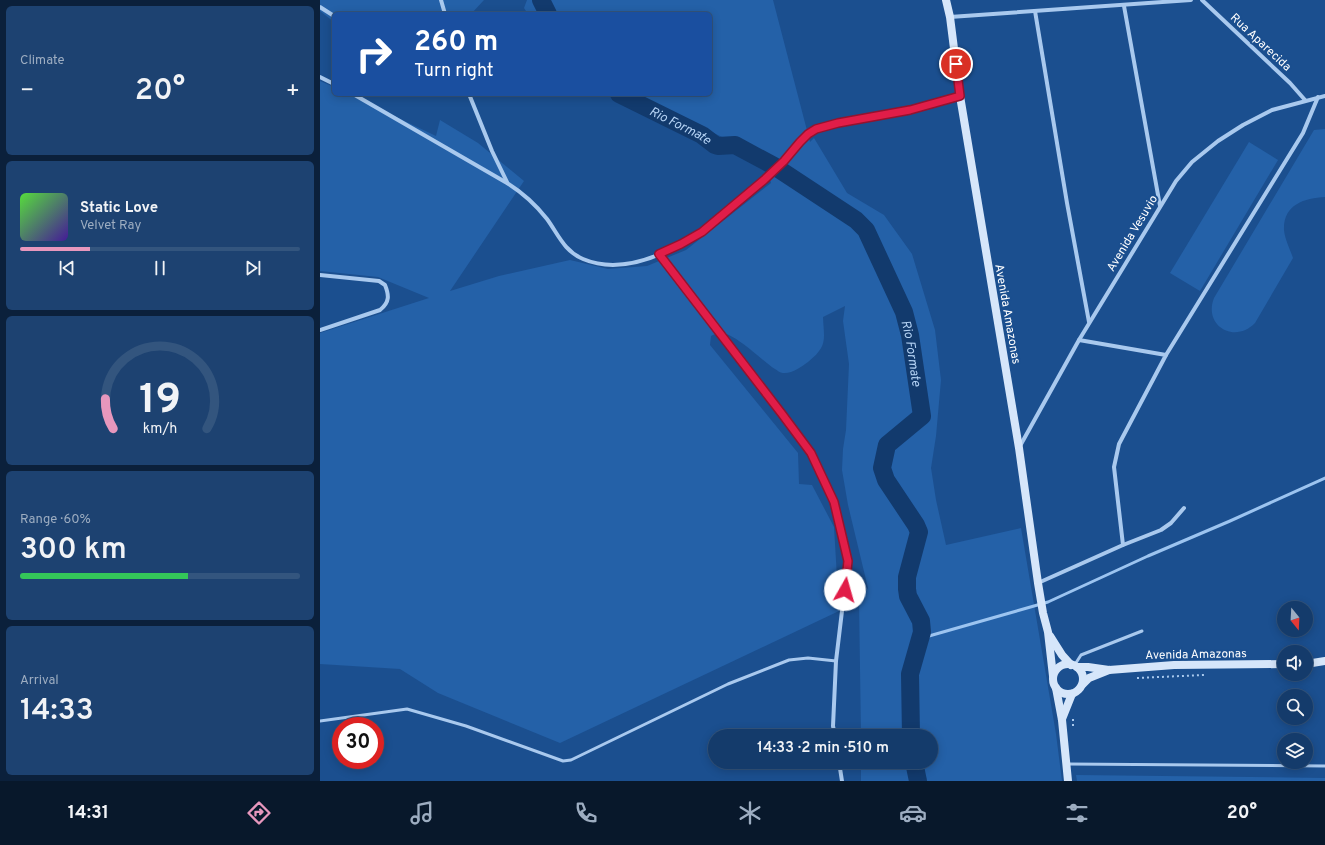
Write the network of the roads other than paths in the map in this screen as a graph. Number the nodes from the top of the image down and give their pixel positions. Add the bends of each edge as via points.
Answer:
1 (441, 0) edge
2 (946, 0) edge
3 (1191, 0) edge
4 (1202, 0) edge
5 (1124, 6) junction
6 (320, 7) edge
7 (1035, 11) junction
8 (444, 12) edge
9 (332, 15) edge
10 (950, 17) junction
11 (320, 77) edge
12 (332, 83) edge
13 (355, 96) edge
14 (470, 96) edge
15 (960, 96) junction
16 (1325, 96) edge
17 (1318, 97) junction
18 (1305, 100) junction
19 (507, 183) junction
20 (1160, 206) junction
21 (659, 254) junction
22 (320, 275) edge
23 (1089, 323) junction
24 (320, 330) edge
25 (1079, 340) junction
26 (1166, 355) junction
27 (1019, 448) junction
28 (1184, 508) dead end
29 (1123, 545) junction
30 (1038, 583) junction
31 (1142, 631) dead end
32 (1048, 632) junction
33 (836, 661) junction
34 (1325, 662) edge
35 (1313, 663) edge
36 (1277, 664) edge
37 (1074, 666) junction
38 (1110, 670) junction
39 (1053, 676) junction
40 (1082, 685) junction
41 (1056, 688) junction
42 (1072, 694) junction
43 (1062, 720) junction
44 (320, 721) edge
45 (833, 729) edge
46 (1066, 764) junction
47 (1325, 766) edge
48 (840, 769) edge
49 (842, 781) edge
50 (1068, 781) edge

1 - 8 street
2 - 10 street, Avenida Amazonas
3 - 5 street
4 - 18 street, Rua Aparecida
5 - 7 street
5 - 20 street
6 - 9 street
7 - 10 street
7 - 23 street
10 - 15 street, Avenida Amazonas
11 - 12 street
13 - 19 street
14 - 19 street
15 - 21 street via 910,110 816,129 808,134 764,180 702,232
15 - 27 street, Avenida Amazonas
16 - 17 street, Avenida Vesuvio
17 - 18 street, Avenida Vesuvio
17 - 26 street via 1303,133
18 - 20 street, Avenida Vesuvio via 1272,110 1218,141 1192,162
19 - 21 street via 524,194 547,220 568,250 582,259 614,264 636,262
20 - 23 street, Avenida Vesuvio
21 - 33 street via 811,453 834,502 848,561
22 - 24 street via 379,281 385,284 388,299 386,306 380,310
23 - 25 street, Avenida Vesuvio
25 - 26 street
25 - 27 street, Avenida Vesuvio
26 - 29 street via 1119,444 1114,467
27 - 30 street, Avenida Amazonas
28 - 29 street via 1161,530
29 - 30 street
30 - 32 street, Avenida Amazonas
31 - 37 lane via 1081,655
32 - 37 street, Avenida Amazonas via 1056,646
32 - 39 street, Avenida Amazonas
33 - 44 lane via 808,658 789,660 728,684 571,760 563,761 466,726 407,709
33 - 45 street
34 - 35 street
36 - 38 street, Avenida Amazonas via 1174,665
37 - 38 street, Avenida Amazonas
37 - 39 street via 1060,667
37 - 40 street via 1082,675
38 - 40 street, Avenida Amazonas via 1089,678
39 - 41 street
40 - 42 street
41 - 42 street via 1063,693
41 - 43 street
42 - 43 street
43 - 46 street
46 - 47 lane
46 - 50 street
48 - 49 street

